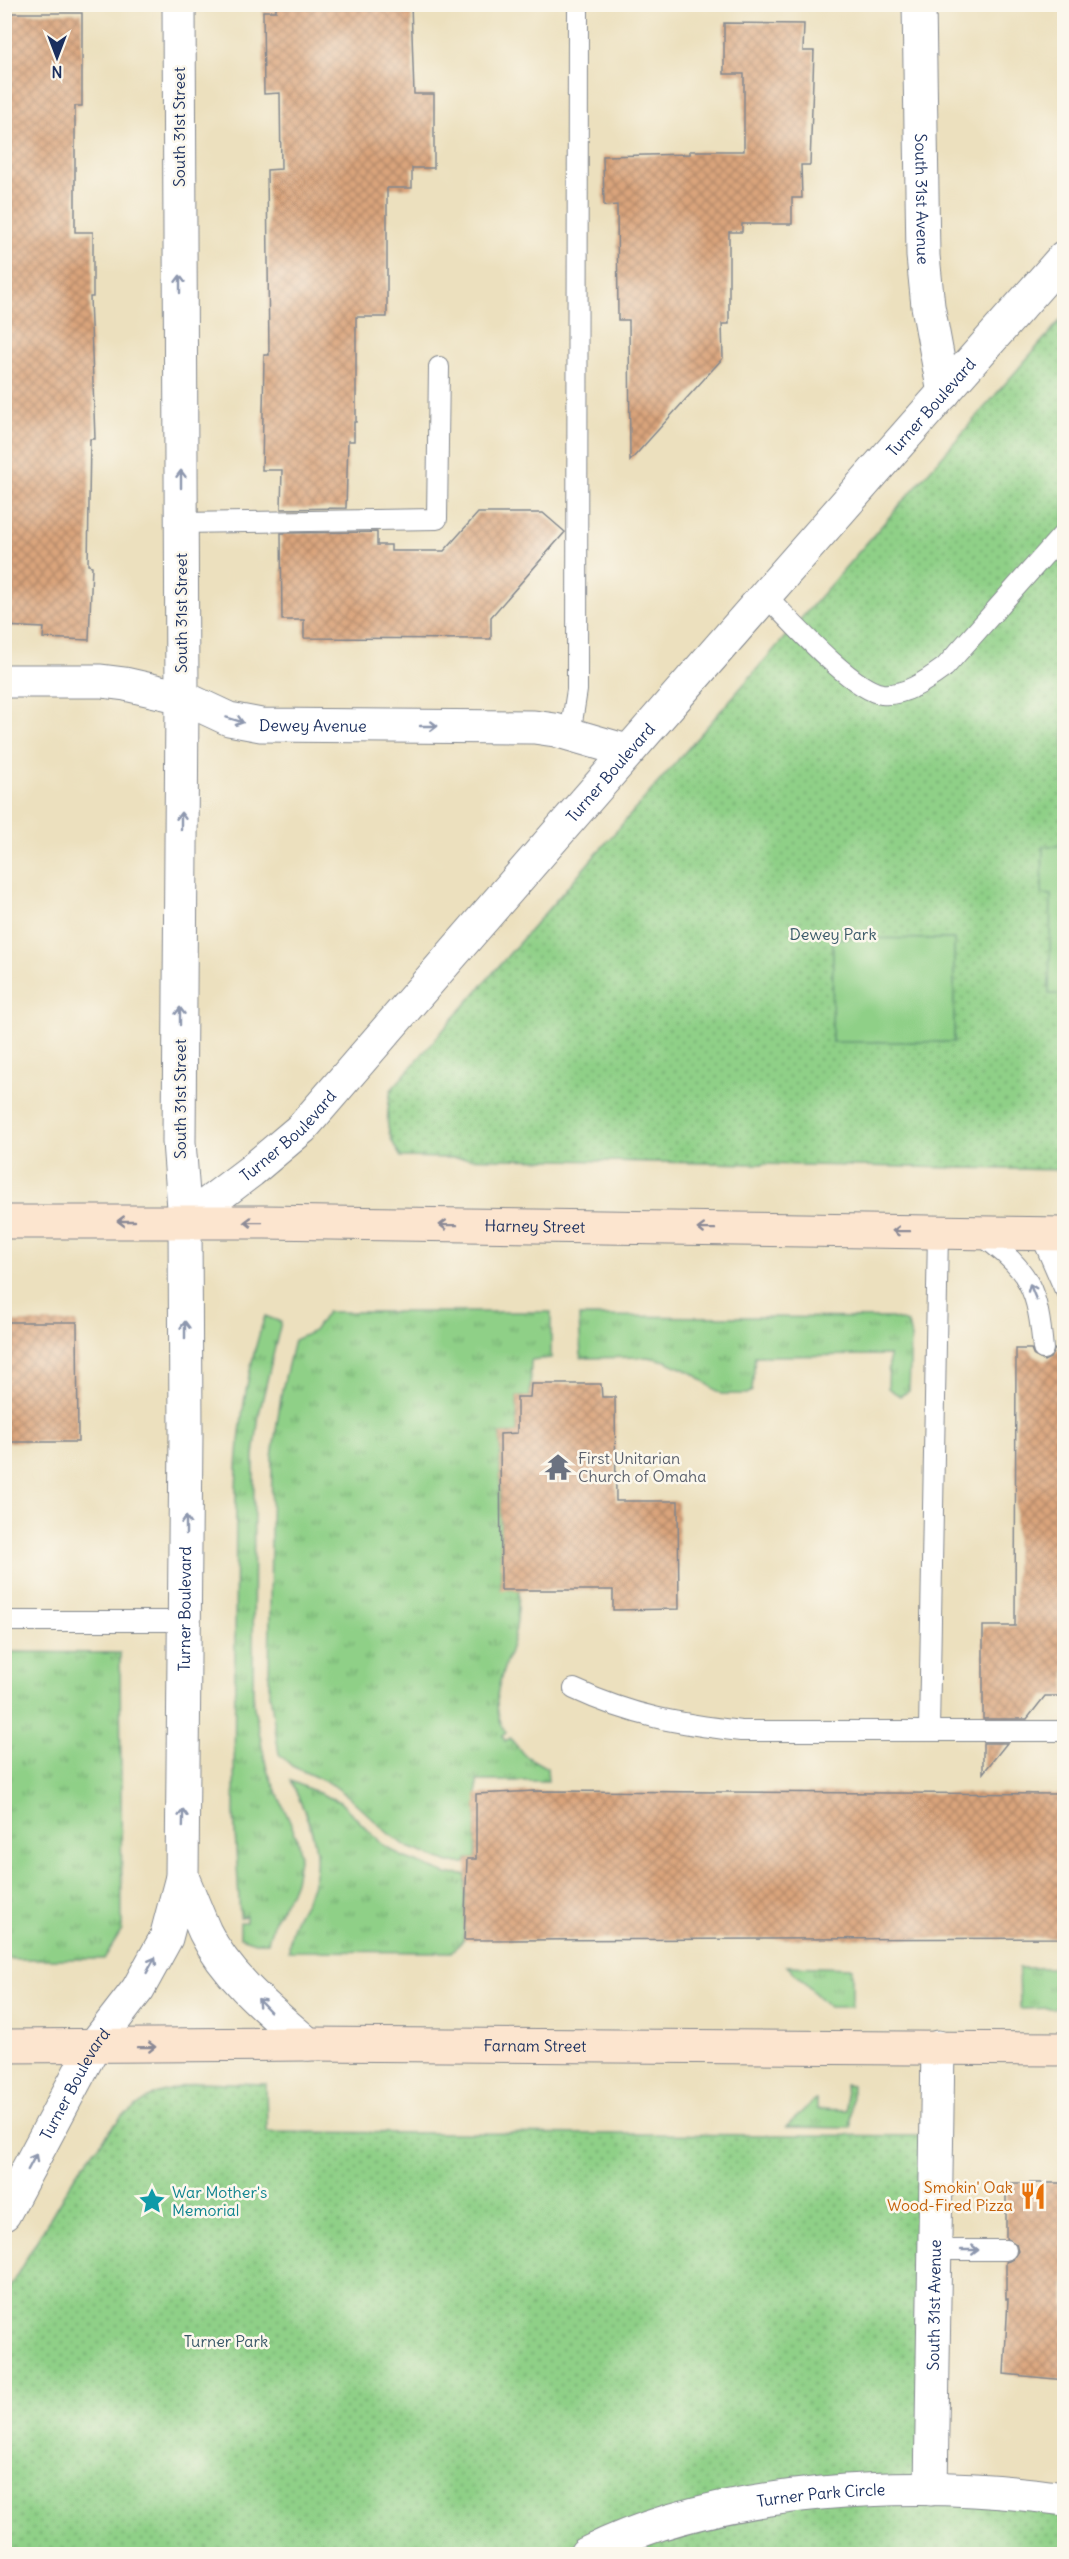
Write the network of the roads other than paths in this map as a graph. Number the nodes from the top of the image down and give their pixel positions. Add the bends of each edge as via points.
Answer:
1 (179, 4) edge
2 (578, 4) edge
3 (920, 4) edge
4 (1065, 256) edge
5 (439, 367) dead end
6 (944, 393) junction
7 (181, 523) junction
8 (1065, 533) edge
9 (766, 597) junction
10 (4, 681) edge
11 (182, 697) junction
12 (570, 735) junction
13 (627, 751) junction
14 (185, 1221) junction
15 (4, 1222) edge
16 (938, 1232) junction
17 (975, 1232) junction
18 (1052, 1233) edge
19 (1065, 1288) edge
20 (1043, 1349) dead end
21 (4, 1621) edge
22 (186, 1621) junction
23 (574, 1689) dead end
24 (929, 1731) junction
25 (1065, 1731) edge
26 (182, 1877) junction
27 (308, 2044) junction
28 (4, 2046) edge
29 (93, 2047) junction
30 (938, 2047) junction
31 (1065, 2049) edge
32 (4, 2214) edge
33 (935, 2250) junction
34 (1005, 2250) dead end
35 (931, 2489) junction
36 (1065, 2499) edge
37 (586, 2554) edge

7 -> 1 street, South 31st Street
2 - 12 lane via 577,690
3 - 6 street, South 31st Avenue via 923,256
4 - 6 street, Turner Boulevard
5 - 7 lane via 437,519
6 - 9 street, Turner Boulevard
7 - 11 street, South 31st Street
8 - 9 lane via 945,667 903,691 881,694 846,674
9 - 13 street, Turner Boulevard
10 - 11 street, Dewey Avenue via 100,681
11 -> 12 street, Dewey Avenue via 229,719 261,725 534,727
14 -> 11 street, South 31st Street via 179,1142
12 - 13 street, Dewey Avenue
13 - 14 street, Turner Boulevard via 302,1128
14 -> 15 main road, Harney Street
16 -> 14 main road, Harney Street
22 -> 14 street, Turner Boulevard
16 - 17 main road, Harney Street
16 - 24 lane
17 - 18 main road, Harney Street
20 -> 17 lane via 1036,1297 1027,1279 1014,1261
18 - 19 lane
21 - 22 lane
26 -> 22 street, Turner Boulevard
23 - 24 lane via 610,1706 694,1726 741,1731
24 - 25 lane
27 -> 26 street via 236,1976 206,1934
29 -> 26 street, Turner Boulevard via 138,1989 166,1938
29 -> 27 main road, Farnam Street
27 - 30 main road, Farnam Street
28 - 29 main road, Farnam Street
32 -> 29 street, Turner Boulevard
30 - 31 main road, Farnam Street
30 - 33 street, South 31st Avenue
33 -> 34 lane
33 - 35 street, South 31st Avenue
35 - 36 street, Turner Park Circle
35 - 37 street, Turner Park Circle via 811,2494 716,2510 627,2535

